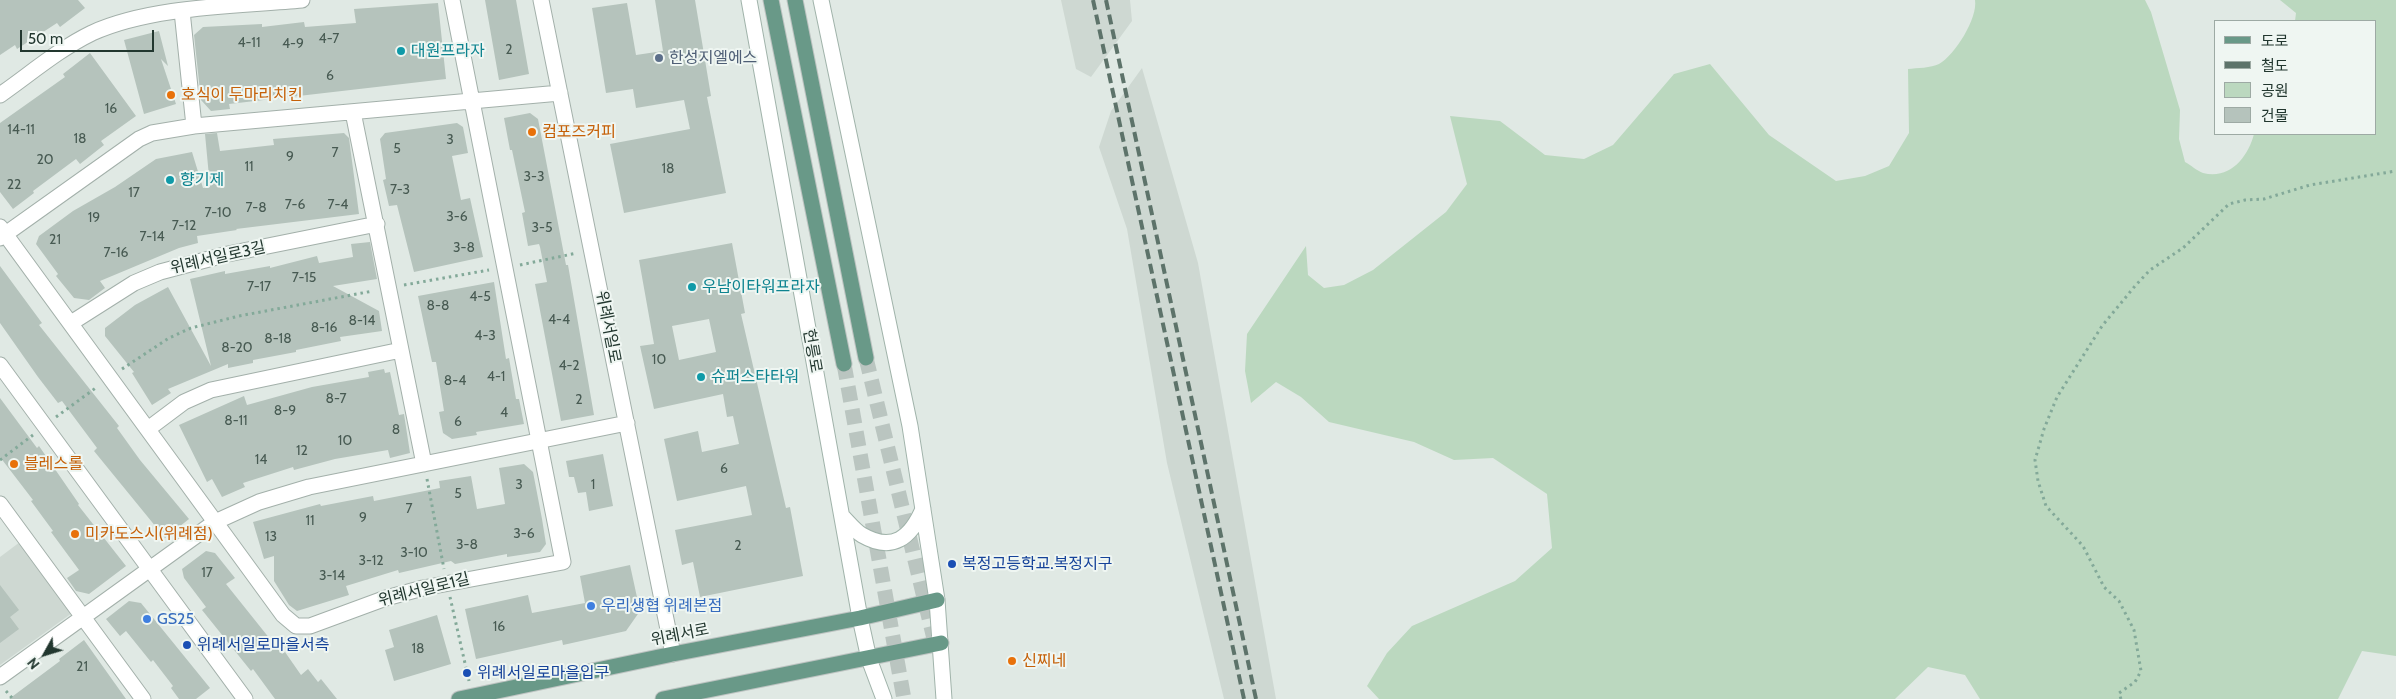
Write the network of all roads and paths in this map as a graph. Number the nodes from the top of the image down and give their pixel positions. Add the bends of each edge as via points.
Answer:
1 (302, 0) edge
2 (452, 0) edge
3 (541, 0) edge
4 (749, 0) edge
5 (771, 0) edge
6 (795, 0) edge
7 (821, 0) edge
8 (182, 11) junction
9 (560, 93) junction
10 (0, 95) edge
11 (471, 101) junction
12 (353, 112) junction
13 (194, 126) junction
14 (2396, 171) edge
15 (377, 224) junction
16 (2, 233) edge
17 (593, 250) junction
18 (505, 267) junction
19 (388, 288) junction
20 (72, 323) junction
21 (401, 350) junction
22 (866, 358) tunnel mouth
23 (844, 364) tunnel mouth
24 (0, 365) edge
25 (110, 377) junction
26 (627, 423) junction
27 (44, 426) junction
28 (148, 430) junction
29 (540, 441) junction
30 (0, 460) edge
31 (424, 464) junction
32 (0, 504) edge
33 (923, 509) junction
34 (842, 516) junction
35 (215, 522) junction
36 (149, 568) junction
37 (446, 582) junction
38 (938, 600) junction
39 (83, 616) junction
40 (860, 618) junction
41 (941, 644) junction
42 (673, 654) junction
43 (869, 658) junction
44 (0, 677) edge
45 (466, 697) edge
46 (143, 699) edge
47 (245, 699) edge
48 (663, 699) edge
49 (884, 699) edge
50 (944, 699) edge
51 (2121, 699) edge

1 - 8 street
2 - 11 street
3 - 9 street, 위례서일로
4 - 34 street, 헌릉로
5 - 23 main road
6 - 22 main road
7 - 33 street via 910,426
8 - 10 street via 145,17 93,33 58,53
8 - 13 street
9 - 11 street
9 - 17 street, 위례서일로
11 - 12 street
11 - 18 street
12 - 13 street
12 - 15 street
13 - 16 street via 152,133 139,139
14 - 51 path via 2229,204 2183,248 2150,270 2134,286 2102,326 2057,397 2035,460 2038,481 2046,506 2083,546 2104,587 2119,601 2134,630 2141,671 2135,682 2119,693
15 - 19 street
15 - 20 street, 위례서일로3길 via 228,254 160,272 134,283
16 - 20 street
17 - 18 path
17 - 26 street, 위례서일로
18 - 19 path
18 - 29 street, 위례서일로1길
19 - 21 street
19 - 25 path via 191,328 169,338
20 - 25 street
21 - 28 street via 212,390 184,402
21 - 31 street
24 - 27 street
25 - 27 path
25 - 28 street, 위례서일로1길
26 - 29 street
26 - 42 street, 위례서일로
27 - 30 path
27 - 36 street
28 - 35 street, 위례서일로1길
29 - 31 street
29 - 37 street, 위례서일로1길 via 563,562
31 - 35 street via 280,495
31 - 37 path
32 - 39 street
33 - 34 street via 916,526 898,542 887,544 862,535
33 - 38 street
34 - 40 street, 헌릉로
35 - 36 street
35 - 37 street, 위례서일로1길 via 283,615 296,626 310,626 386,598
36 - 39 street
36 - 47 street
37 - 45 path
38 - 40 main road, 위례서로
38 - 41 street
39 - 44 street
39 - 46 street
40 - 42 main road, 위례서로
40 - 43 street, 헌릉로
41 - 43 main road
41 - 50 street
42 - 45 main road, 위례서로
43 - 48 main road
43 - 49 street, 헌릉로

